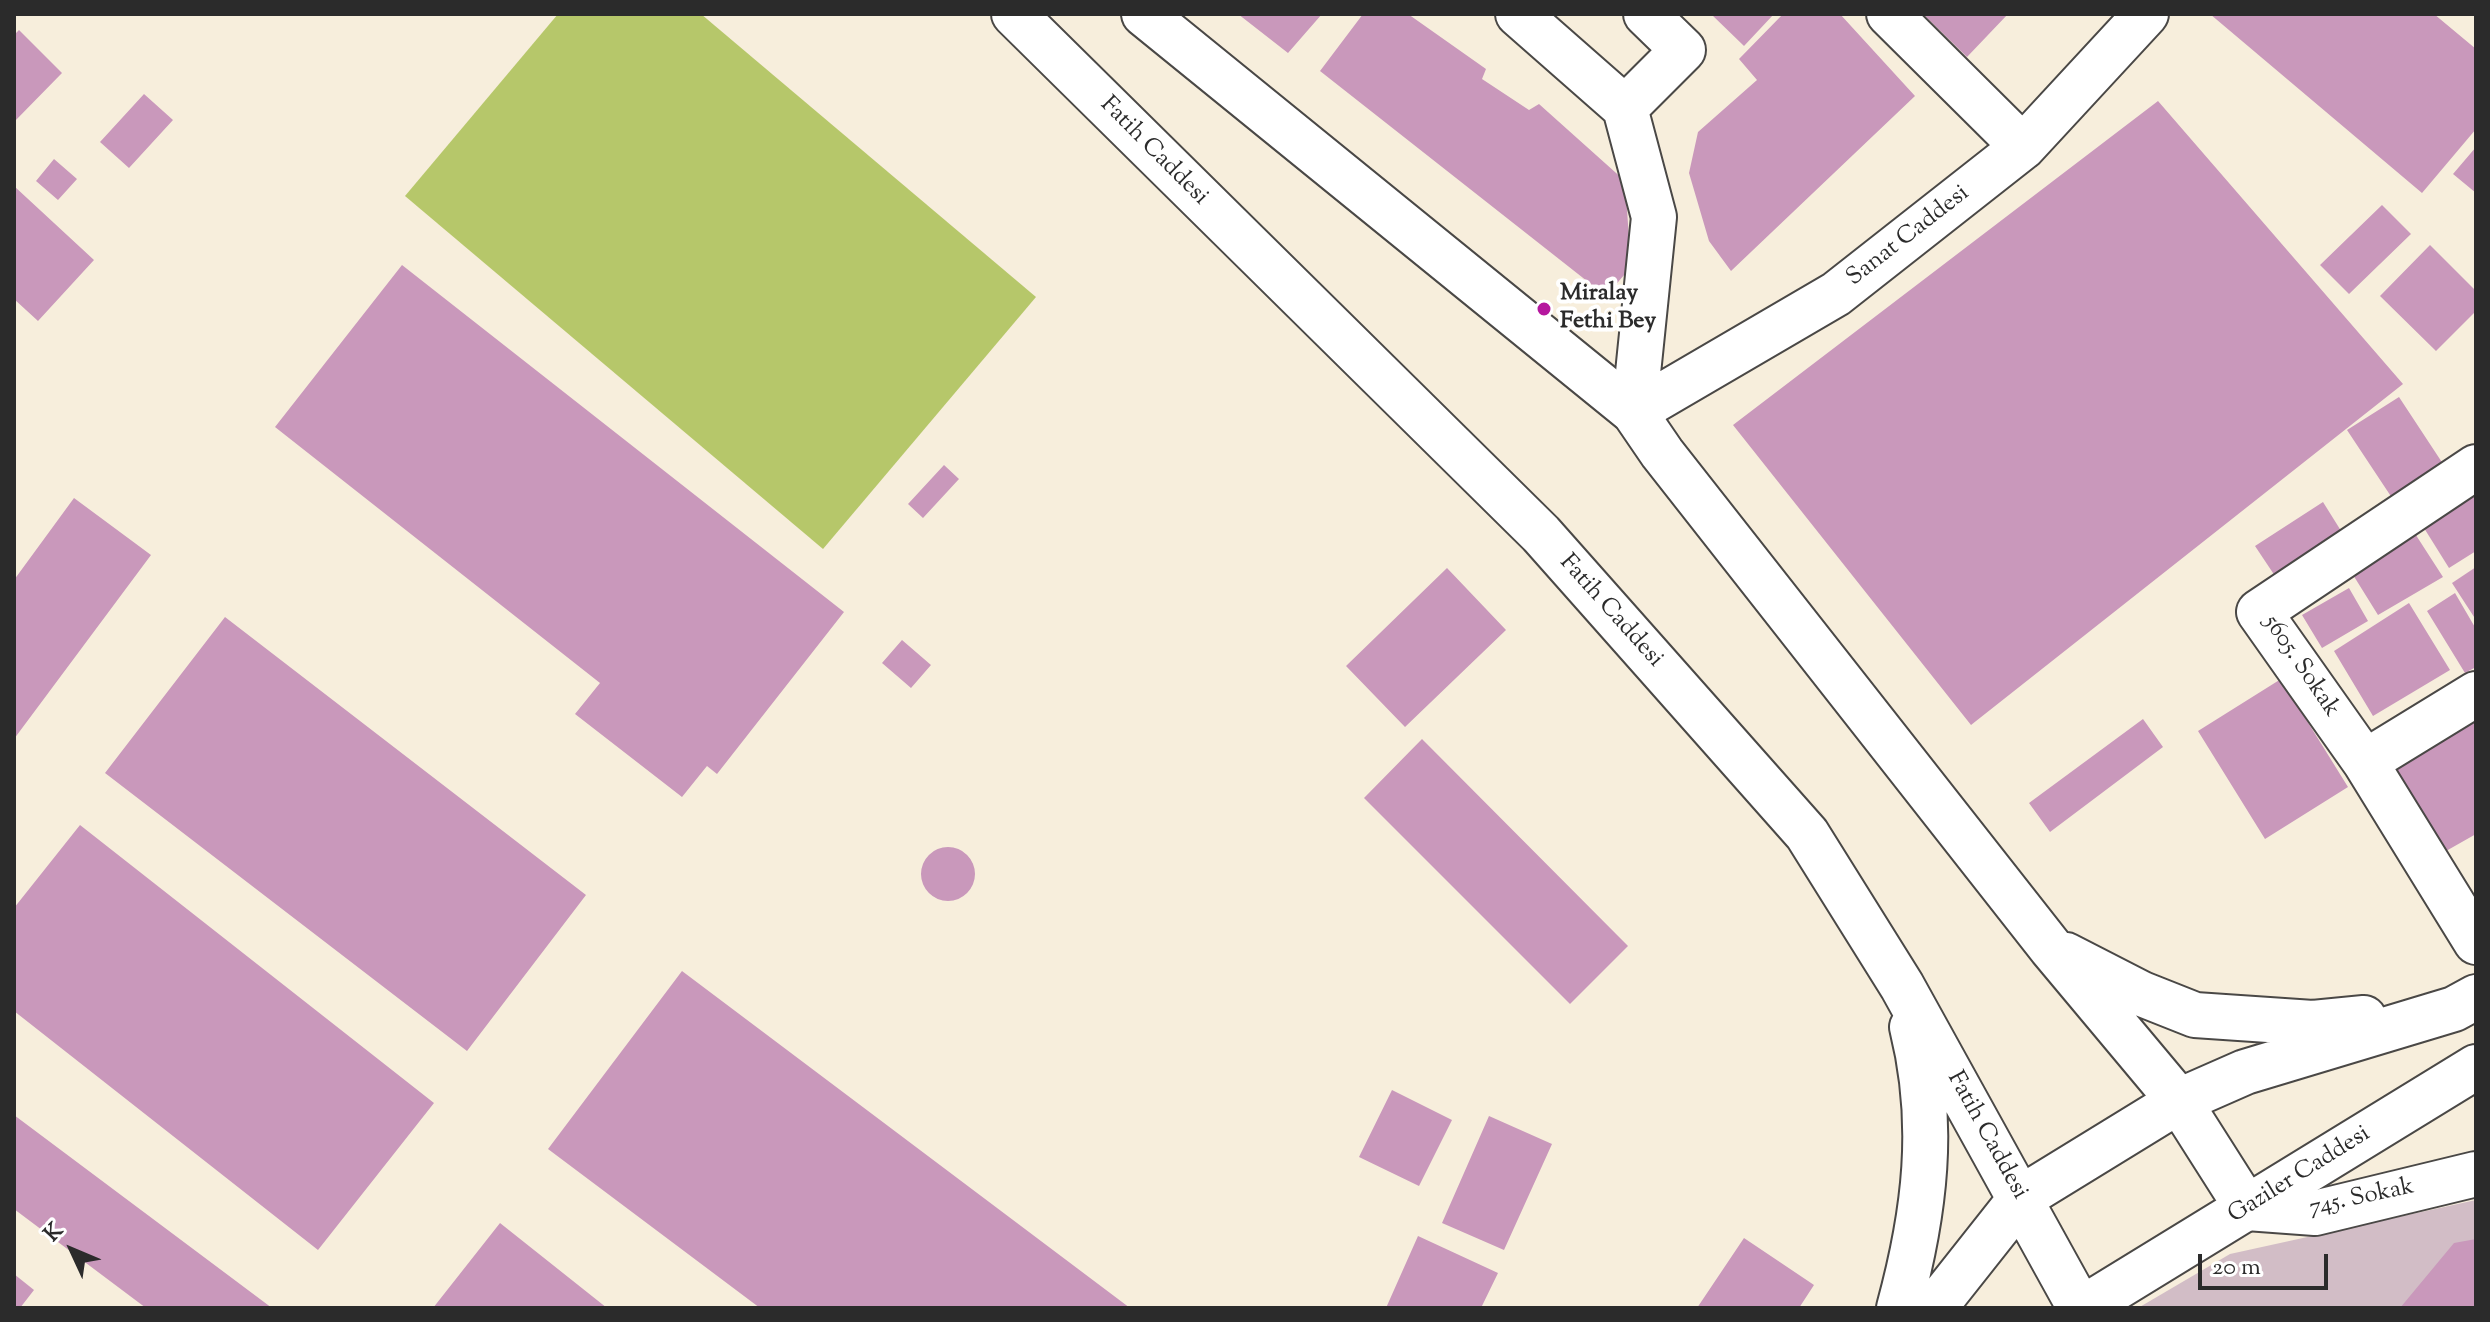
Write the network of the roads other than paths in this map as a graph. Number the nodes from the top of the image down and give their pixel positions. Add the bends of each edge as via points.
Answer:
1 (1014, 14) edge
2 (1144, 14) edge
3 (1518, 14) edge
4 (1646, 14) edge
5 (1889, 14) edge
6 (2146, 14) edge
7 (1625, 108) junction
8 (2023, 147) junction
9 (1634, 412) junction
10 (2476, 467) edge
11 (2476, 694) edge
12 (2365, 762) junction
13 (2476, 942) edge
14 (2051, 948) junction
15 (1902, 986) junction
16 (2465, 1003) edge
17 (2476, 1067) edge
18 (2179, 1101) junction
19 (2476, 1174) edge
20 (2021, 1198) junction
21 (2247, 1208) junction
22 (1899, 1308) edge
23 (1934, 1308) edge
24 (2082, 1308) edge

1 - 15 main road, Fatih Caddesi via 1541,534 1807,834
2 - 9 main road
3 - 7 main road
4 - 7 main road via 1683,50
5 - 8 main road
6 - 8 main road, Sanat Caddesi
7 - 9 main road via 1654,217
8 - 9 main road, Sanat Caddesi via 1836,294
9 - 14 main road
10 - 12 main road, 5605. Sokak via 2259,612
11 - 12 main road
12 - 13 main road, 5605. Sokak
14 - 16 main road via 2195,1015 2313,1023
14 - 18 main road
15 - 20 main road, Fatih Caddesi
15 - 22 main road via 1921,1061 1927,1131 1922,1208
16 - 18 main road via 2245,1072
17 - 21 main road, Gaziler Caddesi
18 - 20 main road
18 - 21 main road
19 - 21 main road, 745. Sokak via 2315,1213
20 - 23 main road
20 - 24 main road, Fatih Caddesi
21 - 24 main road, Gaziler Caddesi

